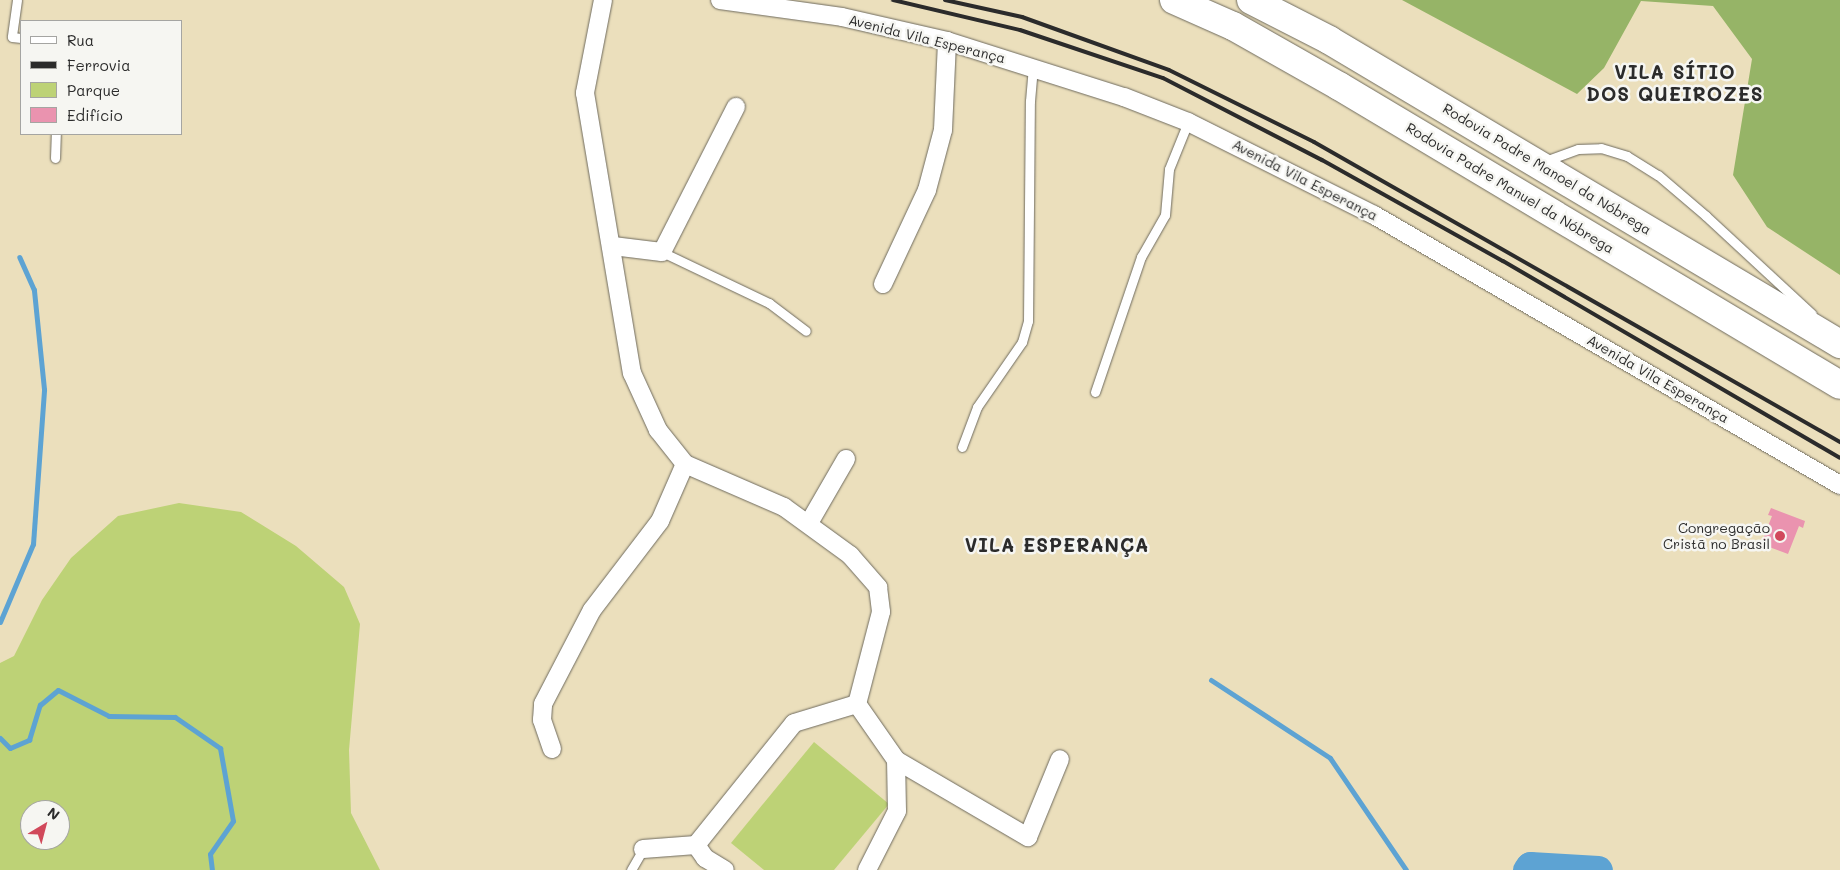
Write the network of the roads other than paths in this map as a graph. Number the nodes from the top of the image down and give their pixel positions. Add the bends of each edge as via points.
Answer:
1 (17, 0) edge
2 (603, 0) edge
3 (720, 0) edge
4 (1174, 0) edge
5 (1251, 0) edge
6 (20, 38) edge
7 (947, 41) junction
8 (1033, 67) junction
9 (736, 107) dead end
10 (1188, 122) junction
11 (56, 135) edge
12 (55, 158) dead end
13 (1538, 164) junction
14 (613, 246) junction
15 (662, 252) junction
16 (883, 284) dead end
17 (806, 331) dead end
18 (1840, 340) edge
19 (1840, 344) edge
20 (1840, 385) edge
21 (1095, 392) dead end
22 (962, 447) dead end
23 (846, 459) dead end
24 (685, 464) junction
25 (1840, 485) edge
26 (809, 523) junction
27 (857, 704) junction
28 (552, 750) dead end
29 (1060, 759) dead end
30 (896, 760) junction
31 (696, 845) junction
32 (643, 849) joint
33 (631, 870) edge
34 (725, 870) edge
35 (867, 870) edge

1 - 6 lane via 12,37
2 - 14 street via 585,93
3 - 7 street, Avenida Vila Esperança via 842,17
4 - 20 highway, Rodovia Padre Manuel da Nóbrega via 1233,26 1339,86
5 - 13 highway, Rodovia Padre Manoel da Nóbrega via 1329,40
7 - 8 street, Avenida Vila Esperança
7 - 16 street via 943,130 927,190
8 - 10 street, Avenida Vila Esperança
8 - 22 lane via 1028,321 1022,342 977,407
9 - 15 street
10 - 21 lane via 1169,169 1166,215 1141,257
10 - 25 street, Avenida Vila Esperança via 1374,215
11 - 12 lane
13 - 18 lane via 1578,150 1601,148 1627,156 1658,175 1706,216
13 - 19 highway, Rodovia Padre Manoel da Nóbrega
14 - 15 street
14 - 24 street via 622,326 632,373 658,430
15 - 17 lane via 769,303
23 - 26 street
24 - 26 street via 784,507
24 - 28 street via 660,521 592,610 543,704 542,720
26 - 27 street via 850,555 878,587 881,612
27 - 30 street
27 - 31 street via 794,723
29 - 30 street via 1028,837
30 - 35 street via 897,810
31 - 32 street
31 - 34 street via 705,858
32 - 33 lane

